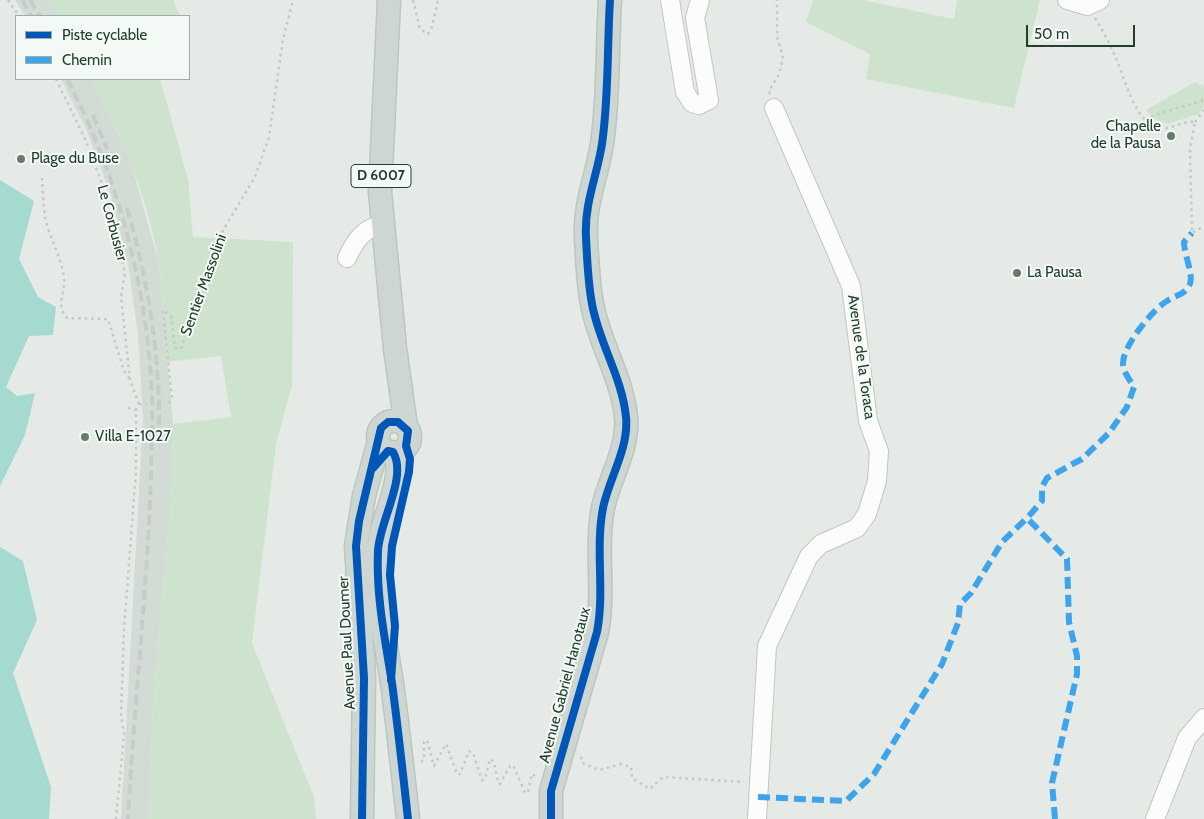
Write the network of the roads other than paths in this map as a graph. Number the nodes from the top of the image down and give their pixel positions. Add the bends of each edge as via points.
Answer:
1 (610, 0) edge
2 (670, 0) edge
3 (700, 0) edge
4 (1067, 0) edge
5 (387, 1) edge
6 (1093, 3) edge
7 (774, 108) road end
8 (383, 224) junction
9 (347, 258) dead end
10 (393, 440) junction
11 (1204, 718) edge
12 (362, 819) edge
13 (408, 819) edge
14 (551, 819) edge
15 (757, 819) edge
16 (1155, 819) edge

1 - 14 main road, Avenue Gabriel Hanotaux via 606,109 602,146 586,209 586,237 592,305 622,389 626,419 623,446 603,508 602,609 551,791
2 - 3 street via 685,92 692,103 699,105 709,100 695,18
4 - 6 street
5 - 8 main road, D 6007 via 380,192
7 - 15 street, Avenue de la Toraca via 851,286 868,421 880,451 877,481 867,514 857,528 821,544 809,556 767,646
8 - 9 street via 365,231
8 - 10 main road, D 6007 via 395,348
10 - 12 main road, Avenue Paul Doumer via 372,468 356,546 364,678
10 - 13 main road, D 6007 via 410,460 392,546 390,575 395,626 391,680
11 - 16 street via 1187,738

